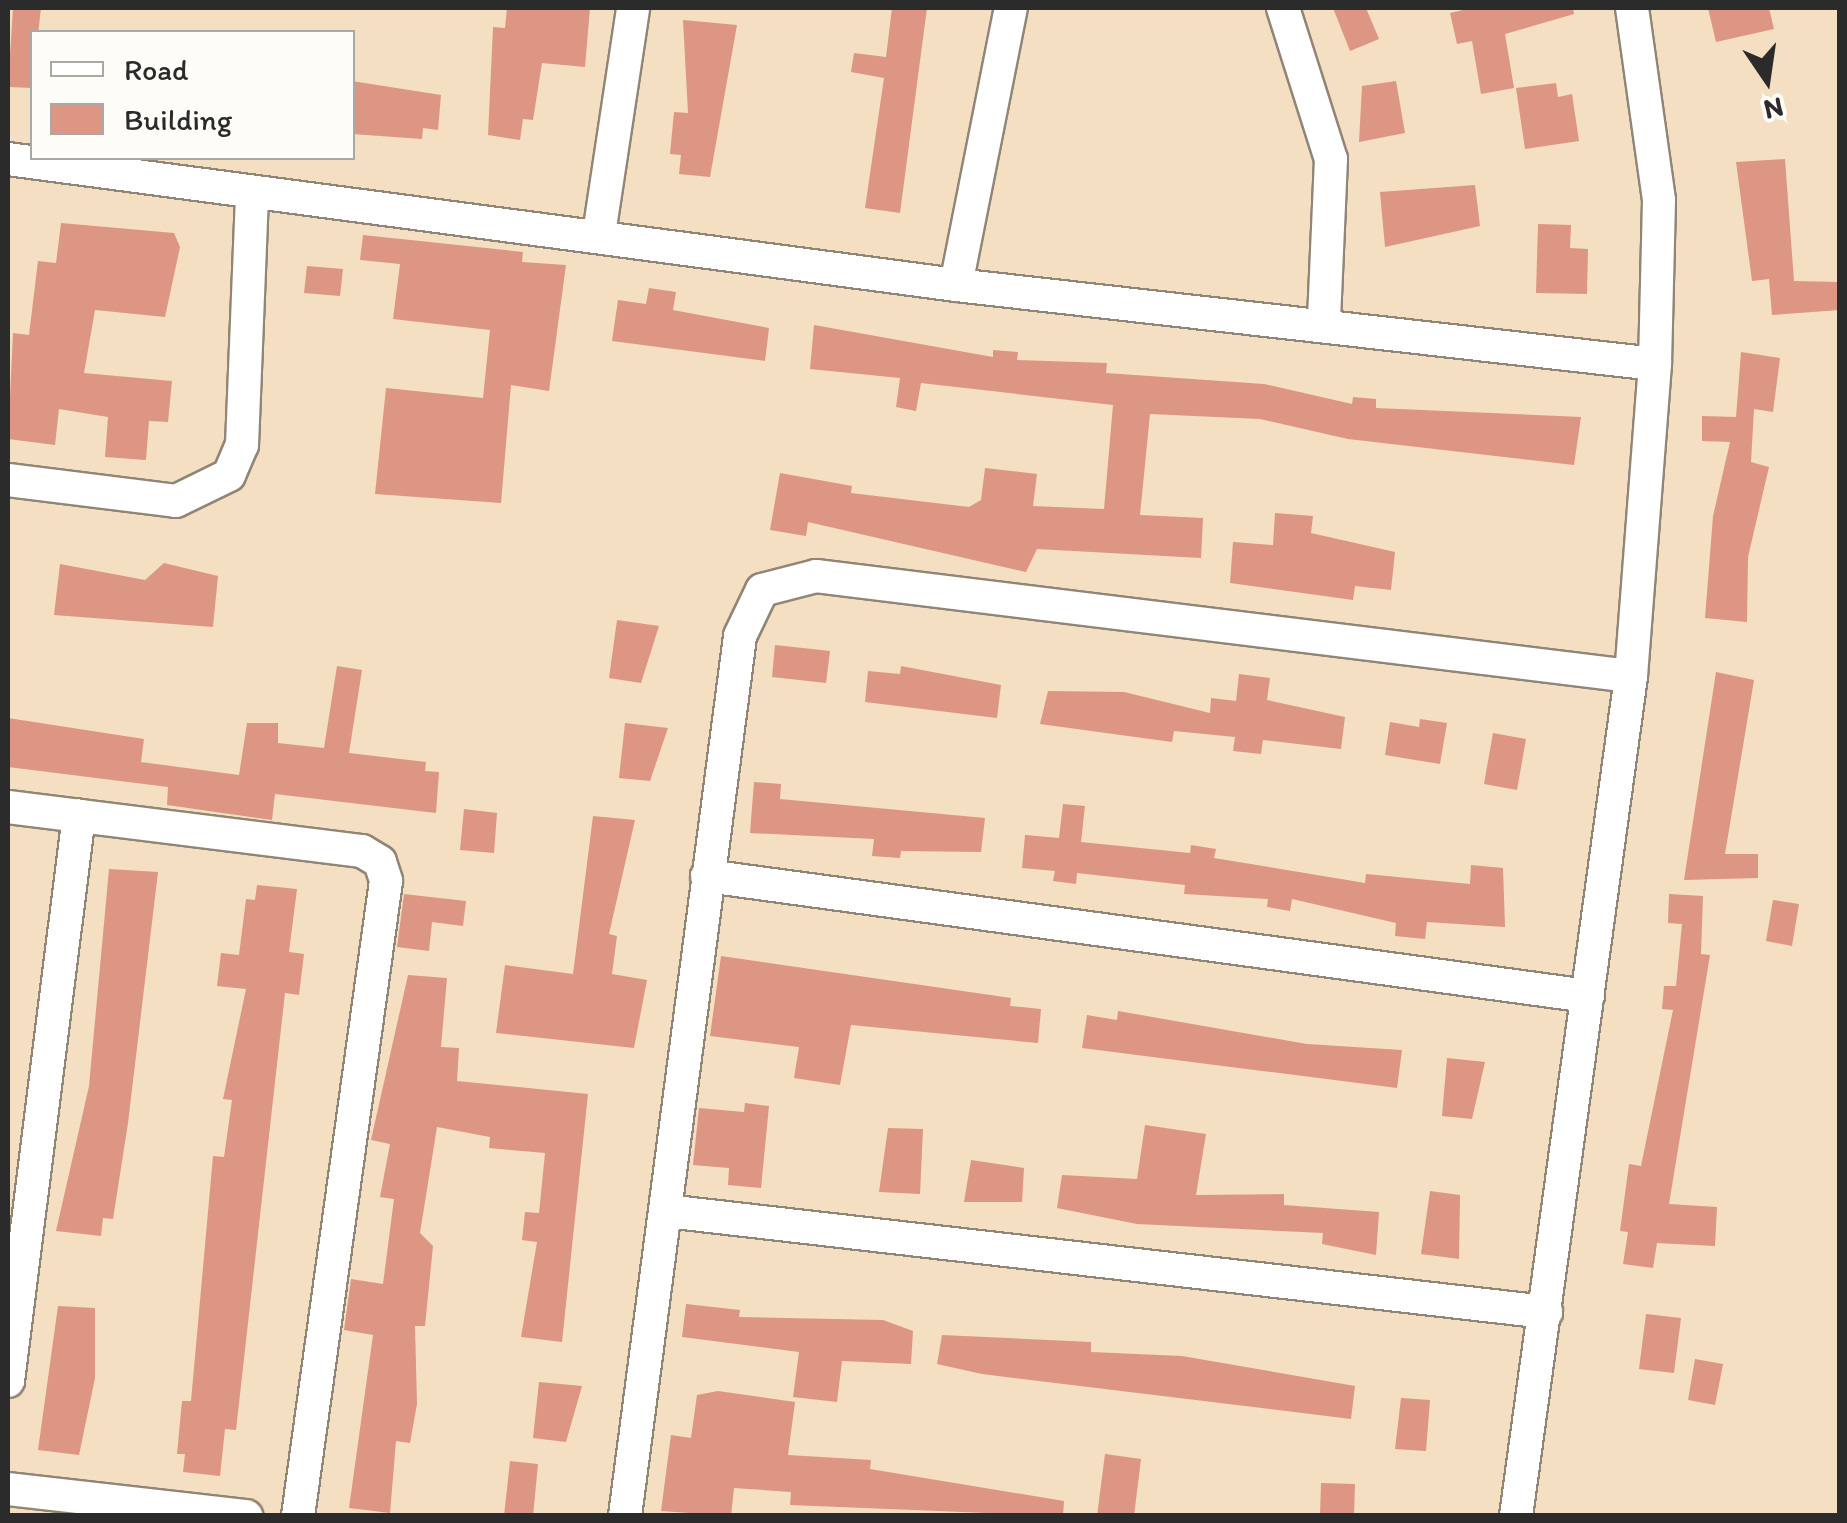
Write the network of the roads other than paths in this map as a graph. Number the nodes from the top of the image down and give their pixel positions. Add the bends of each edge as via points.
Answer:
1 (633, 8) edge
2 (1011, 8) edge
3 (1283, 8) edge
4 (1632, 8) edge
5 (8, 159) edge
6 (252, 195) junction
7 (599, 234) junction
8 (956, 285) junction
9 (1324, 320) junction
10 (1655, 364) junction
11 (8, 480) edge
12 (1631, 676) junction
13 (8, 807) edge
14 (79, 816) junction
15 (707, 876) junction
16 (1588, 996) junction
17 (666, 1211) junction
18 (1546, 1312) junction
19 (8, 1381) edge
20 (8, 1489) edge
21 (1516, 1515) edge
22 (246, 1516) edge
23 (298, 1516) edge
24 (625, 1516) edge
25 (1524, 1516) edge

1 - 7 street
2 - 8 street
3 - 9 street via 1331,159
4 - 10 street via 1659,200
5 - 6 street
6 - 7 street
6 - 11 street via 242,445 229,475 176,501
7 - 8 street
8 - 9 street
9 - 10 street
10 - 12 street
12 - 15 street via 787,579 762,590 740,636
12 - 16 street
13 - 14 street
14 - 19 street
14 - 23 street via 362,850 386,881
15 - 16 street
15 - 17 street
16 - 18 street
17 - 18 street
17 - 24 street
18 - 21 street
20 - 22 street
21 - 25 street

